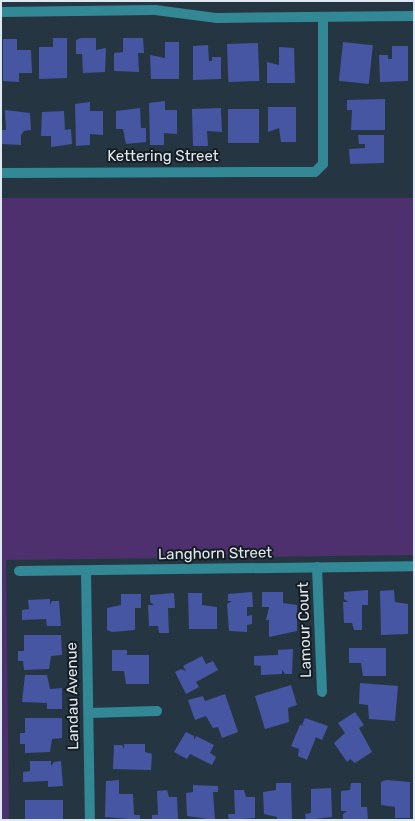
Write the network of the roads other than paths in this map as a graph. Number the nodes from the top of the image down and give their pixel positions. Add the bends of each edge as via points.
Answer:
1 (48, 6) edge
2 (1, 12) edge
3 (414, 16) edge
4 (323, 17) junction
5 (1, 173) edge
6 (412, 566) dead end
7 (317, 567) junction
8 (86, 571) junction
9 (19, 572) dead end
10 (322, 692) dead end
11 (157, 711) dead end
12 (89, 713) junction
13 (90, 820) edge

1 - 2 street
1 - 4 street via 155,10 217,18
3 - 4 street
4 - 5 street, Kettering Street via 323,164 315,172
6 - 7 street, Langhorn Street
7 - 8 street, Langhorn Street
7 - 10 street, Lamour Court
8 - 9 street, Langhorn Street
8 - 12 street, Landau Avenue
11 - 12 street
12 - 13 street, Landau Avenue

